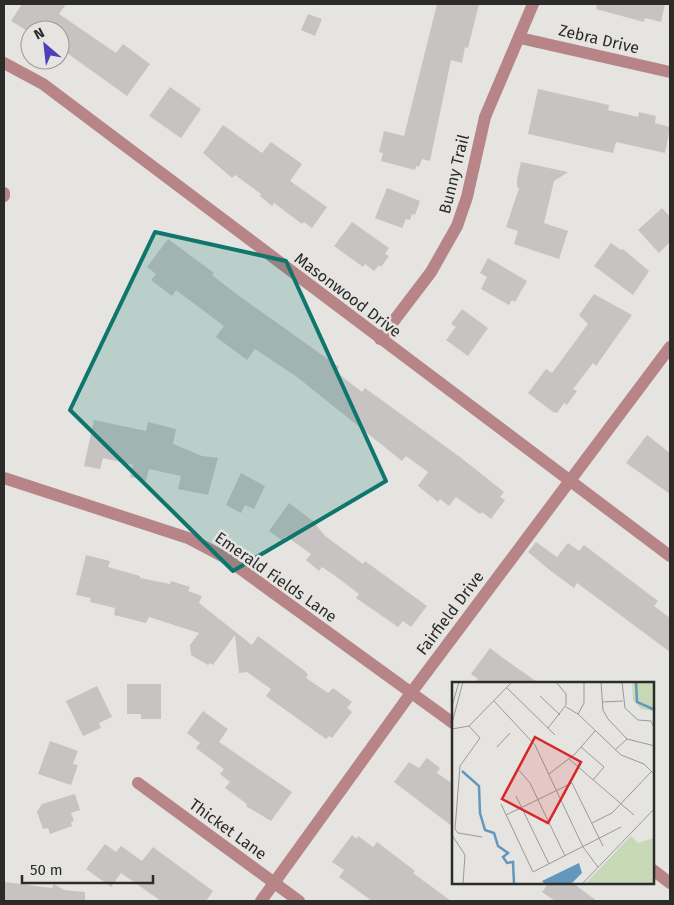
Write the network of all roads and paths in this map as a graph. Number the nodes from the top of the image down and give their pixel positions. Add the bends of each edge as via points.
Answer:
1 (533, 4) edge
2 (520, 38) junction
3 (4, 63) edge
4 (670, 72) edge
5 (380, 339) junction
6 (670, 347) edge
7 (4, 478) edge
8 (568, 482) junction
9 (670, 556) edge
10 (411, 693) junction
11 (452, 722) edge
12 (138, 783) dead end
13 (654, 871) edge
14 (275, 883) junction
15 (670, 883) edge
16 (261, 901) edge
17 (299, 901) edge

1 - 2 street, Bunny Trail
2 - 4 street, Zebra Drive
2 - 5 street, Bunny Trail via 485,117 457,226 431,272
3 - 5 street, Masonwood Drive via 43,84
5 - 8 street, Masonwood Drive
6 - 8 street, Fairfield Drive
7 - 10 street, Emerald Fields Lane via 195,542 224,557
8 - 9 street, Masonwood Drive
8 - 10 street, Fairfield Drive
10 - 11 street, Emerald Fields Lane
10 - 14 street, Fairfield Drive
12 - 14 street, Thicket Lane
13 - 15 street
14 - 16 street, Fairfield Drive
14 - 17 street, Thicket Lane

